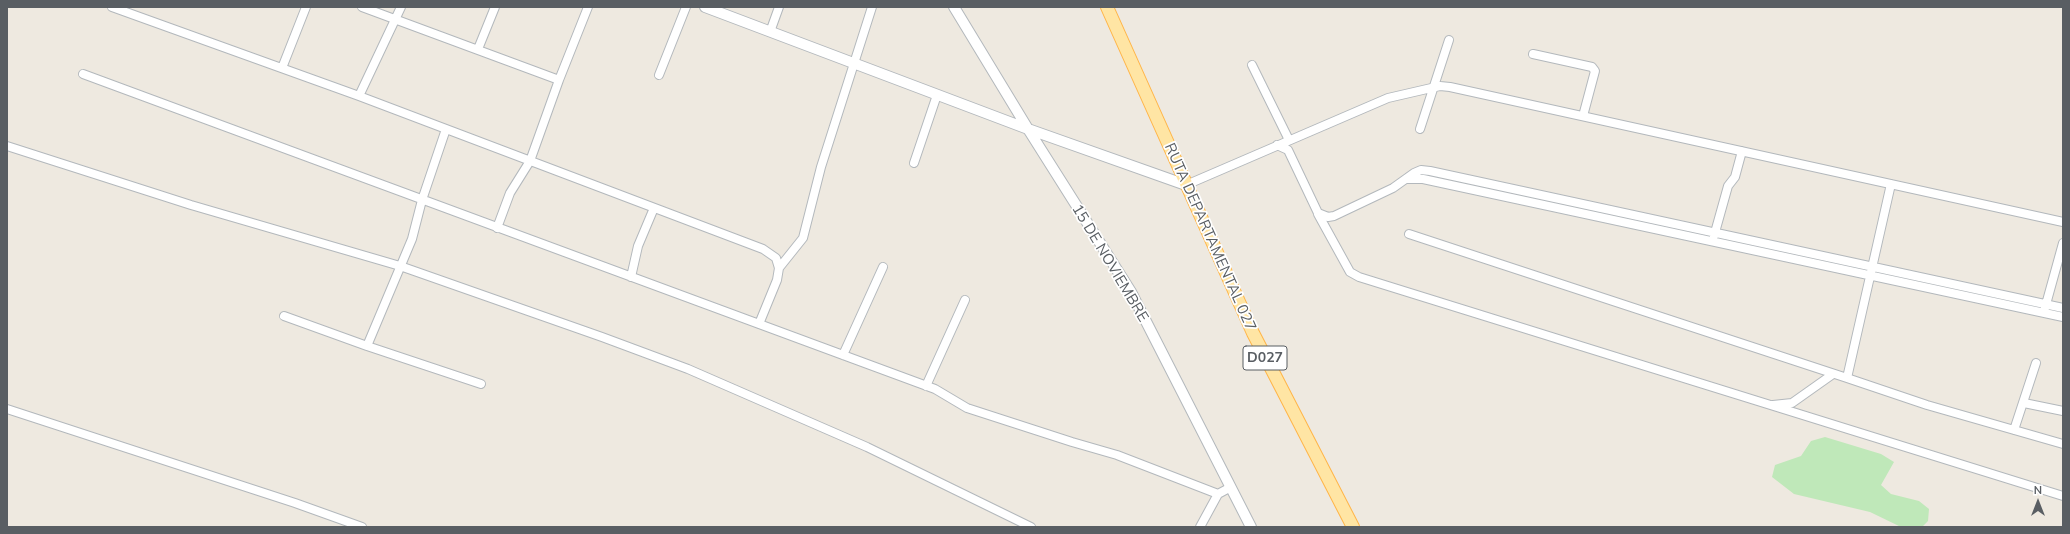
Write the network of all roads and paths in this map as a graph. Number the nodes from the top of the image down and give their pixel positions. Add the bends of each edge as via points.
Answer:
1 (112, 7) edge
2 (306, 7) edge
3 (362, 7) edge
4 (401, 7) edge
5 (495, 7) edge
6 (588, 7) edge
7 (686, 7) edge
8 (705, 7) edge
9 (779, 7) edge
10 (872, 7) edge
11 (954, 7) edge
12 (1107, 7) edge
13 (396, 19) junction
14 (770, 32) junction
15 (1449, 40) dead end
16 (478, 49) junction
17 (1533, 54) dead end
18 (853, 63) junction
19 (1252, 65) dead end
20 (282, 68) junction
21 (83, 74) dead end
22 (659, 75) dead end
23 (559, 80) junction
24 (1435, 87) junction
25 (937, 95) junction
26 (359, 96) junction
27 (1583, 116) junction
28 (446, 129) junction
29 (1028, 129) junction
30 (1420, 129) dead end
31 (1289, 140) junction
32 (1277, 145) junction
33 (7, 146) edge
34 (1742, 151) junction
35 (530, 161) junction
36 (914, 163) dead end
37 (1405, 180) junction
38 (1891, 184) junction
39 (1186, 185) junction
40 (422, 200) junction
41 (654, 208) junction
42 (1318, 213) junction
43 (2063, 222) edge
44 (497, 228) junction
45 (1715, 232) junction
46 (1409, 234) dead end
47 (1713, 241) junction
48 (2063, 243) edge
49 (400, 266) junction
50 (883, 267) dead end
51 (780, 268) junction
52 (1871, 271) junction
53 (631, 277) junction
54 (965, 300) dead end
55 (2046, 304) junction
56 (2063, 308) edge
57 (2044, 313) junction
58 (284, 316) dead end
59 (2063, 317) edge
60 (759, 324) junction
61 (367, 346) junction
62 (843, 355) junction
63 (2036, 363) dead end
64 (1833, 374) junction
65 (1847, 378) junction
66 (481, 384) dead end
67 (926, 386) junction
68 (2024, 403) junction
69 (1762, 404) junction
70 (7, 409) edge
71 (2063, 411) edge
72 (2014, 430) junction
73 (2063, 444) edge
74 (1231, 487) junction
75 (1218, 494) junction
76 (2063, 496) edge
77 (1027, 526) edge
78 (362, 527) edge
79 (1200, 527) edge
80 (1252, 527) edge
81 (1353, 527) edge

1 - 20 street
2 - 20 street
3 - 13 street
4 - 13 street
5 - 16 street
6 - 23 street
7 - 22 street
8 - 14 street
9 - 14 street
10 - 18 street
11 - 29 street, 15 DE NOVIEMBRE
12 - 39 main road, RUTA DEPARTAMENTAL 027 / D027
13 - 16 street
13 - 26 street
14 - 18 street
15 - 24 street
16 - 23 street
17 - 27 street via 1592,67 1595,71
18 - 25 street
18 - 51 street via 819,174 803,238
19 - 31 street
20 - 26 street
21 - 40 street
23 - 35 street
24 - 27 street via 1450,87
24 - 30 street
24 - 31 street via 1388,98
25 - 29 street
25 - 36 street
26 - 28 street
27 - 34 street
28 - 35 street
28 - 40 street
29 - 39 street
29 - 74 street, 15 DE NOVIEMBRE via 1131,292
31 - 32 street
32 - 39 street
32 - 42 street via 1288,150
33 - 49 street via 191,205
34 - 38 street
34 - 45 street via 1735,177 1728,186
35 - 41 street
35 - 44 street via 510,193
37 - 42 street via 1334,216 1328,218
37 - 45 street via 1421,170 1430,170
37 - 47 street via 1423,179
38 - 43 street
38 - 52 street
39 - 81 main road, RUTA DEPARTAMENTAL 027 / D027 via 1253,333
40 - 44 street
40 - 49 street via 412,239
41 - 51 street via 762,249 776,258
41 - 53 street via 638,246
42 - 69 street via 1350,272 1359,277
44 - 53 street
45 - 47 street
45 - 52 street
46 - 64 street
47 - 52 street
48 - 55 street
49 - 61 street
49 - 77 street via 688,369 867,447
50 - 62 street
51 - 60 street via 778,280
52 - 55 street
52 - 57 street
52 - 65 street
53 - 60 street
54 - 67 street
55 - 56 street
55 - 57 street
57 - 59 street
58 - 61 street
60 - 62 street
61 - 66 street
62 - 67 street
63 - 68 street
64 - 65 street
64 - 69 street via 1792,403
65 - 72 street
67 - 75 street via 967,408 1117,455
68 - 71 street
68 - 72 street
69 - 76 street
70 - 78 street
72 - 73 street
74 - 75 street
74 - 80 street, 15 DE NOVIEMBRE
75 - 79 street

